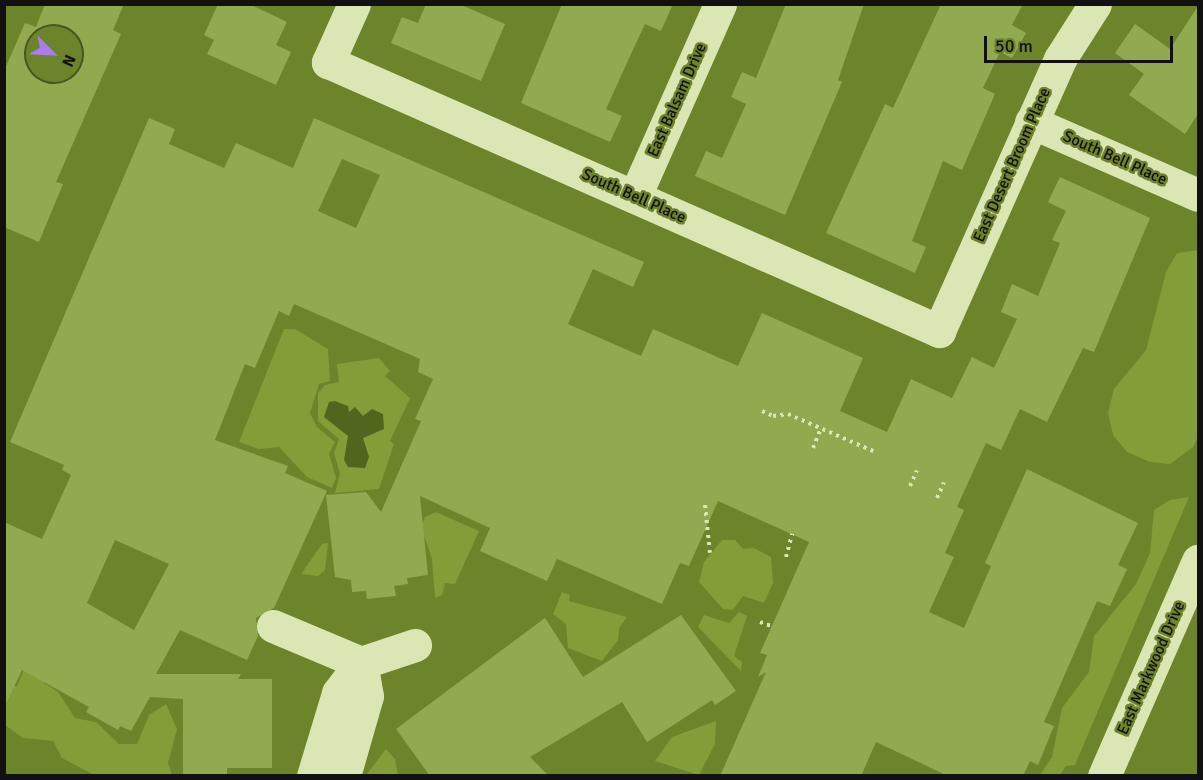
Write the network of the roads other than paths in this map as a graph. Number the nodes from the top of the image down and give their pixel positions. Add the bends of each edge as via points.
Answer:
1 (354, 4) edge
2 (720, 4) edge
3 (1095, 4) edge
4 (1031, 122) junction
5 (1198, 195) edge
6 (635, 196) junction
7 (939, 331) joint
8 (1198, 561) edge
9 (273, 626) dead end
10 (415, 645) dead end
11 (361, 663) junction
12 (313, 776) edge
13 (344, 776) edge
14 (1104, 776) edge

1 - 6 street, South Bell Place via 328,62
2 - 6 street, East Balsam Drive
3 - 4 street, East Desert Broom Place via 1060,59
4 - 5 street, South Bell Place
4 - 7 street, East Desert Broom Place
6 - 7 street, South Bell Place
8 - 14 street, East Markwood Drive
9 - 11 street
10 - 11 street
11 - 12 street via 338,693
11 - 13 street via 367,696

